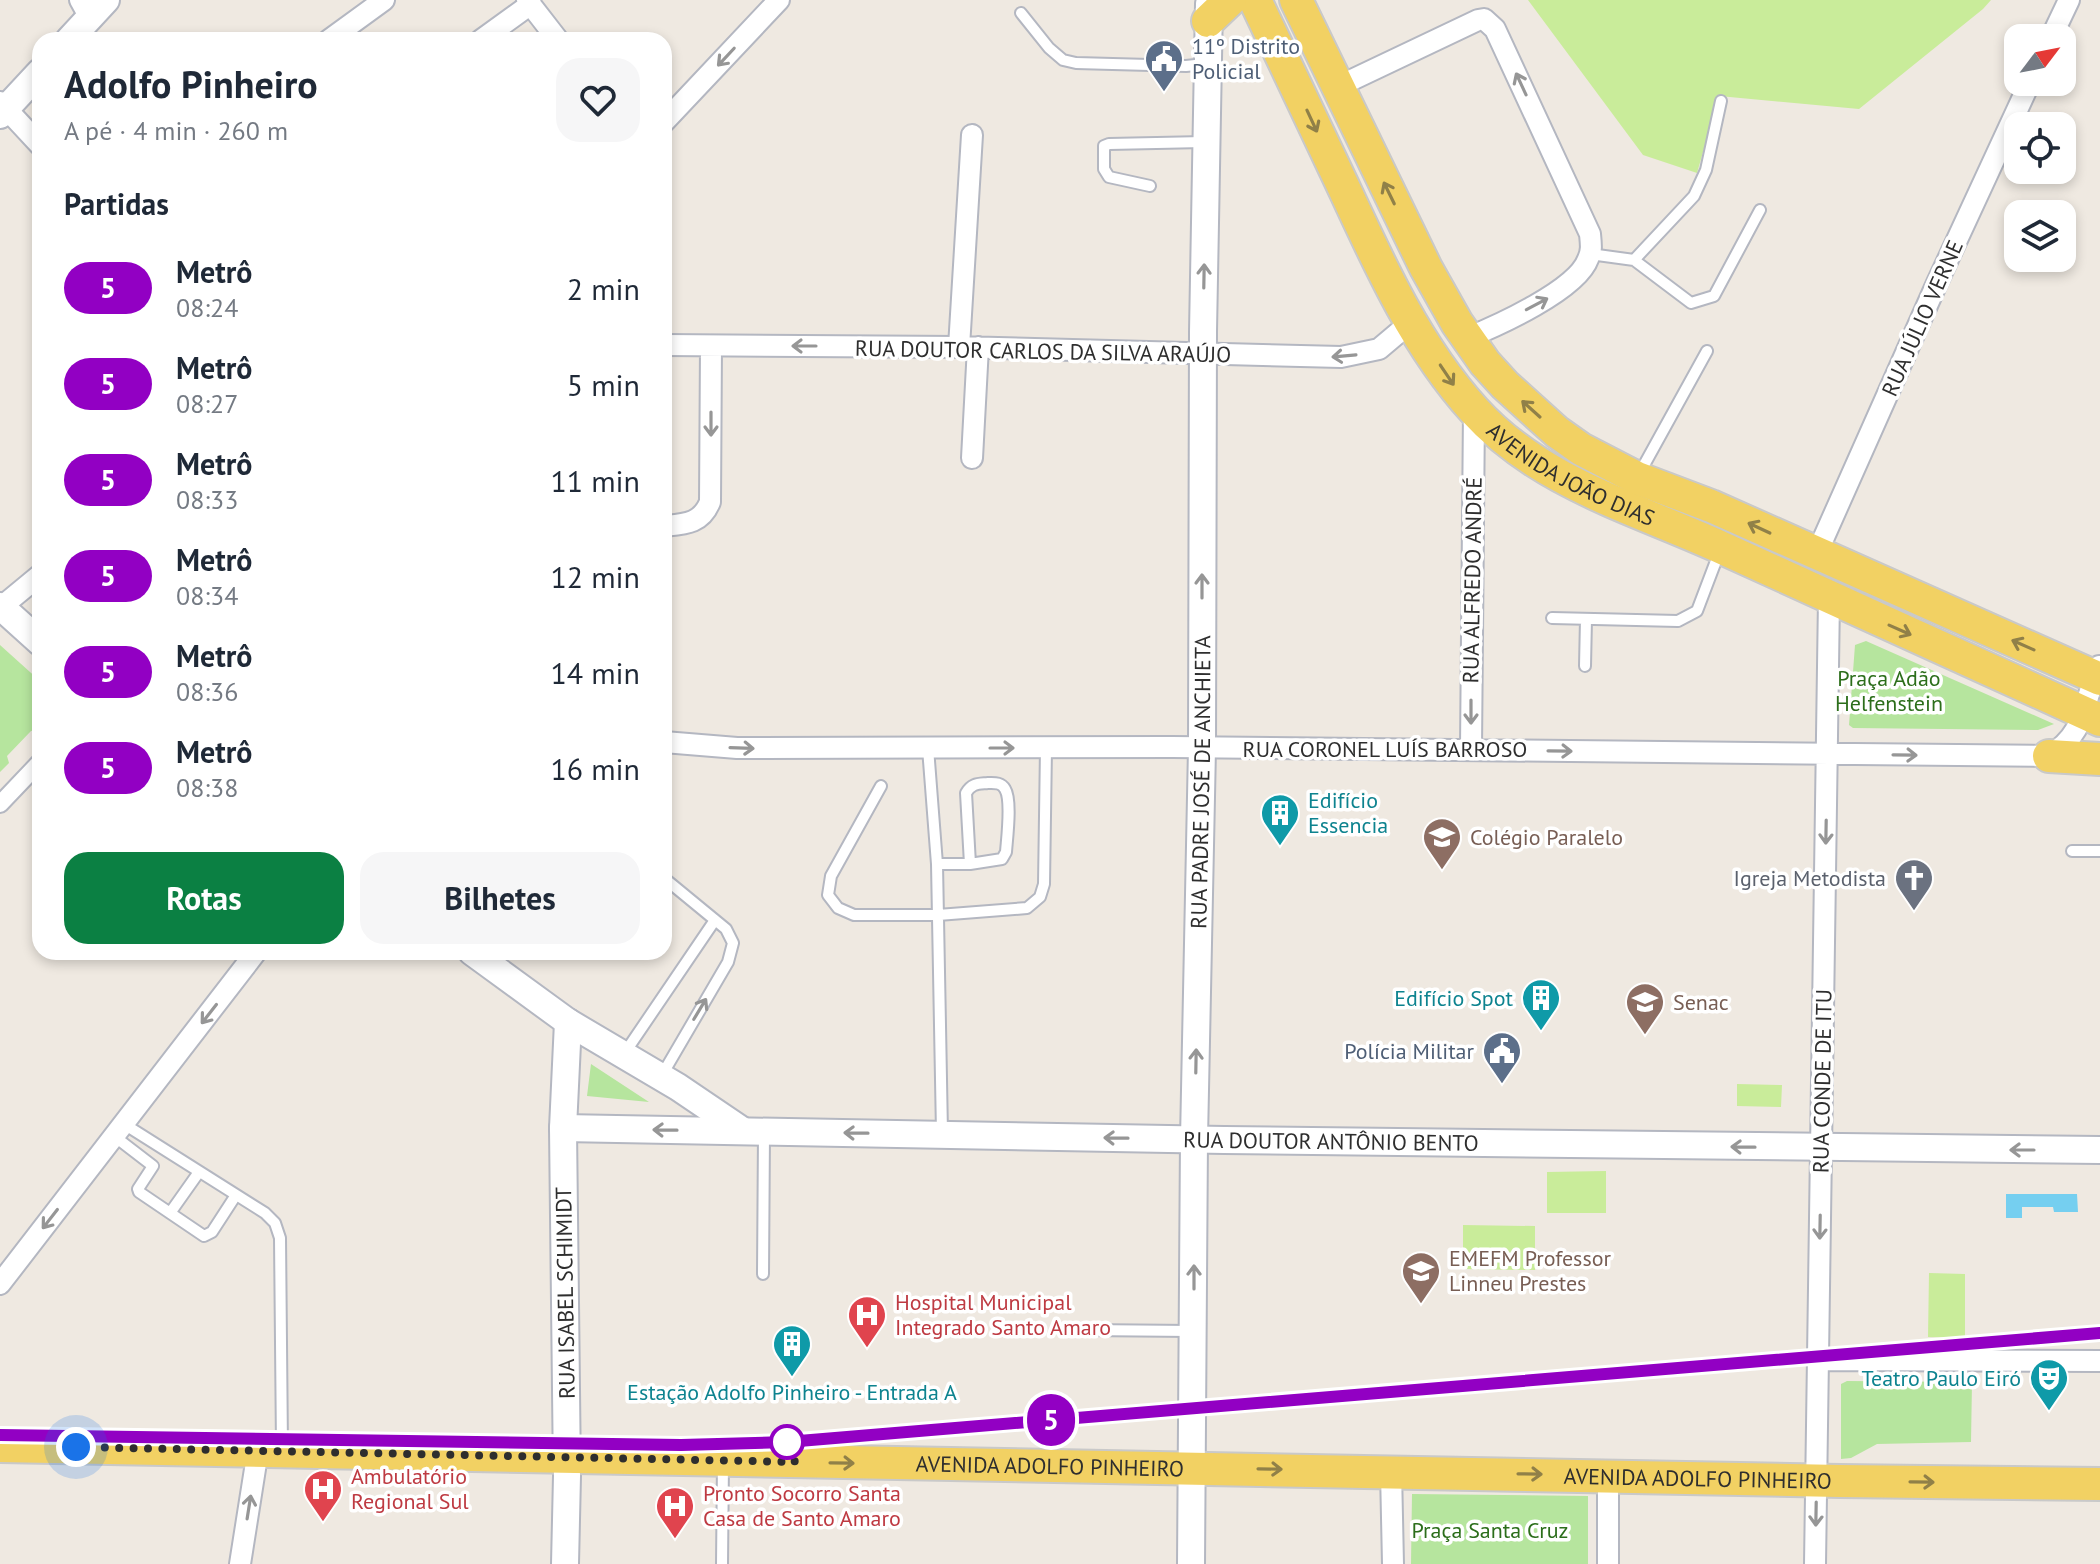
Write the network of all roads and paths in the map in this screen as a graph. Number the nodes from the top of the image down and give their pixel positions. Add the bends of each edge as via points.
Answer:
1 (384, 0) edge
2 (779, 0) edge
3 (1254, 0) edge
4 (1296, 0) edge
5 (2069, 0) edge
6 (529, 2) edge
7 (92, 6) edge
8 (1216, 7) edge
9 (1021, 13) dead end
10 (2058, 24) edge
11 (74, 32) edge
12 (340, 32) edge
13 (491, 32) edge
14 (552, 32) edge
15 (1207, 64) junction
16 (32, 80) edge
17 (1337, 87) junction
18 (2023, 96) edge
19 (1721, 101) dead end
20 (2, 108) edge
21 (672, 114) edge
22 (972, 135) dead end
23 (32, 137) edge
24 (1206, 142) junction
25 (1150, 186) dead end
26 (1760, 210) dead end
27 (1590, 254) junction
28 (1634, 260) junction
29 (1411, 322) junction
30 (1467, 338) junction
31 (672, 345) edge
32 (711, 346) junction
33 (968, 347) junction
34 (1707, 351) dead end
35 (1203, 354) junction
36 (1474, 410) junction
37 (972, 458) dead end
38 (1637, 478) junction
39 (672, 525) edge
40 (1721, 547) junction
41 (1816, 555) junction
42 (32, 581) edge
43 (1829, 598) junction
44 (0, 607) edge
45 (1552, 618) dead end
46 (1586, 619) junction
47 (32, 635) edge
48 (1585, 666) dead end
49 (2098, 673) edge
50 (2091, 716) edge
51 (672, 743) edge
52 (928, 748) junction
53 (1046, 748) junction
54 (1202, 748) junction
55 (1471, 749) junction
56 (1827, 754) junction
57 (2049, 756) junction
58 (2100, 759) edge
59 (32, 770) edge
60 (881, 786) dead end
61 (0, 804) edge
62 (2072, 851) dead end
63 (2100, 851) edge
64 (937, 864) junction
65 (970, 864) junction
66 (672, 885) edge
67 (938, 915) junction
68 (715, 920) junction
69 (250, 960) edge
70 (491, 960) edge
71 (568, 1022) junction
72 (624, 1054) junction
73 (661, 1077) junction
74 (563, 1128) junction
75 (119, 1130) junction
76 (754, 1131) junction
77 (942, 1135) junction
78 (1194, 1139) junction
79 (164, 1149) junction
80 (1821, 1149) junction
81 (2100, 1150) edge
82 (153, 1166) junction
83 (199, 1172) junction
84 (236, 1195) junction
85 (170, 1213) junction
86 (763, 1274) dead end
87 (0, 1284) edge
88 (1084, 1330) dead end
89 (1194, 1331) junction
90 (1818, 1360) junction
91 (2100, 1361) edge
92 (0, 1446) edge
93 (270, 1451) junction
94 (567, 1458) junction
95 (723, 1461) junction
96 (1193, 1467) junction
97 (1391, 1471) junction
98 (1608, 1476) junction
99 (1816, 1481) junction
100 (2100, 1484) edge
101 (240, 1564) edge
102 (565, 1564) edge
103 (722, 1564) edge
104 (1191, 1564) edge
105 (1393, 1564) edge
106 (1608, 1564) edge
107 (1815, 1564) edge

1 - 12 street
2 -> 21 street
3 -> 29 main road, AVENIDA JOÃO DIAS
4 - 17 main road, AVENIDA JOÃO DIAS
5 - 10 street
6 - 13 street
6 - 14 street
7 - 11 street
8 - 15 street, RUA PADRE JOSÉ DE ANCHIETA
9 - 15 lane via 1056,55 1069,62
15 - 24 street, RUA PADRE JOSÉ DE ANCHIETA
16 - 20 street
27 -> 17 street via 1590,234 1489,22 1478,20
30 -> 17 main road, AVENIDA JOÃO DIAS via 1426,268
18 - 41 street, RUA JÚLIO VERNE
19 - 28 lane via 1706,170 1694,196
20 - 23 street
22 - 33 street
24 - 25 lane via 1104,146 1109,177
35 -> 24 street, RUA PADRE JOSÉ DE ANCHIETA
26 - 28 lane via 1714,296 1702,301 1691,303
27 - 28 lane
30 -> 27 street via 1552,296 1580,273
29 -> 35 street, RUA DOUTOR CARLOS DA SILVA ARAÚJO via 1370,353
29 -> 36 main road, AVENIDA JOÃO DIAS
38 -> 30 main road, AVENIDA JOÃO DIAS via 1557,432 1505,385
31 - 32 street, RUA DOUTOR CARLOS DA SILVA ARAÚJO
33 -> 32 street, RUA DOUTOR CARLOS DA SILVA ARAÚJO
32 -> 39 street via 710,502 698,519
33 - 35 street, RUA DOUTOR CARLOS DA SILVA ARAÚJO
33 - 37 street
34 - 38 lane
54 -> 35 street, RUA PADRE JOSÉ DE ANCHIETA
36 - 40 main road, AVENIDA JOÃO DIAS via 1535,463 1572,484
36 -> 55 street, RUA ALFREDO ANDRÉ
41 -> 38 main road, AVENIDA JOÃO DIAS
40 - 43 main road, AVENIDA JOÃO DIAS
40 - 46 lane via 1690,617
49 -> 41 main road, AVENIDA JOÃO DIAS
42 - 44 street
43 -> 50 main road, AVENIDA JOÃO DIAS
43 - 56 street, RUA CONDE DE ITU
44 - 47 street
45 - 46 lane
46 - 48 lane
49 - 50 street
50 - 57 street
51 -> 52 street, RUA CORONEL LUÍS BARROSO
52 -> 53 street, RUA CORONEL LUÍS BARROSO
52 - 64 lane
53 - 54 street, RUA CORONEL LUÍS BARROSO
53 - 67 lane via 1040,897 1027,908
54 - 55 street, RUA CORONEL LUÍS BARROSO
78 -> 54 street, RUA PADRE JOSÉ DE ANCHIETA
55 -> 56 street, RUA CORONEL LUÍS BARROSO
56 -> 57 street, RUA CORONEL LUÍS BARROSO
56 -> 80 street, RUA CONDE DE ITU
57 - 58 main road
59 - 61 street
60 - 67 lane via 831,876 828,895 838,908 854,915
62 - 63 lane
64 - 65 lane
64 - 67 lane
65 - 65 lane via 1002,859 1006,852 1008,798 998,783 975,784 966,793
66 - 68 lane
67 - 77 lane
68 - 72 lane
73 -> 68 lane via 728,962 733,943
69 -> 75 street
70 - 71 street
71 - 72 street
71 - 74 street, RUA ISABEL SCHIMIDT
72 - 73 street
73 - 76 street
76 -> 74 street, RUA DOUTOR ANTÔNIO BENTO
74 - 94 street, RUA ISABEL SCHIMIDT
75 - 79 lane
75 - 82 lane
75 -> 87 street
77 -> 76 street, RUA DOUTOR ANTÔNIO BENTO
76 - 86 lane
78 -> 77 street, RUA DOUTOR ANTÔNIO BENTO
80 -> 78 street, RUA DOUTOR ANTÔNIO BENTO
89 -> 78 street, RUA PADRE JOSÉ DE ANCHIETA
79 - 82 lane
79 - 83 lane
81 -> 80 street, RUA DOUTOR ANTÔNIO BENTO
80 -> 90 street, RUA CONDE DE ITU
82 - 85 lane via 138,1190
83 - 84 lane
83 - 85 lane
84 - 85 lane via 208,1235
84 - 93 lane via 265,1213 280,1238
88 - 89 lane
89 - 96 street, RUA PADRE JOSÉ DE ANCHIETA
90 - 91 street
90 - 99 street, RUA CONDE DE ITU
92 - 93 main road, AVENIDA ADOLFO PINHEIRO
93 - 94 main road, AVENIDA ADOLFO PINHEIRO
101 -> 93 street
94 - 95 main road, AVENIDA ADOLFO PINHEIRO
94 - 102 street, RUA ISABEL SCHIMIDT
95 -> 96 main road, AVENIDA ADOLFO PINHEIRO
95 - 103 lane
96 -> 97 main road, AVENIDA ADOLFO PINHEIRO
96 - 104 street, RUA PADRE JOSÉ DE ANCHIETA
97 -> 98 main road, AVENIDA ADOLFO PINHEIRO
97 - 105 street
98 - 99 main road, AVENIDA ADOLFO PINHEIRO
98 - 106 street
99 -> 100 main road, AVENIDA ADOLFO PINHEIRO
99 -> 107 street, RUA CONDE DE ITU

